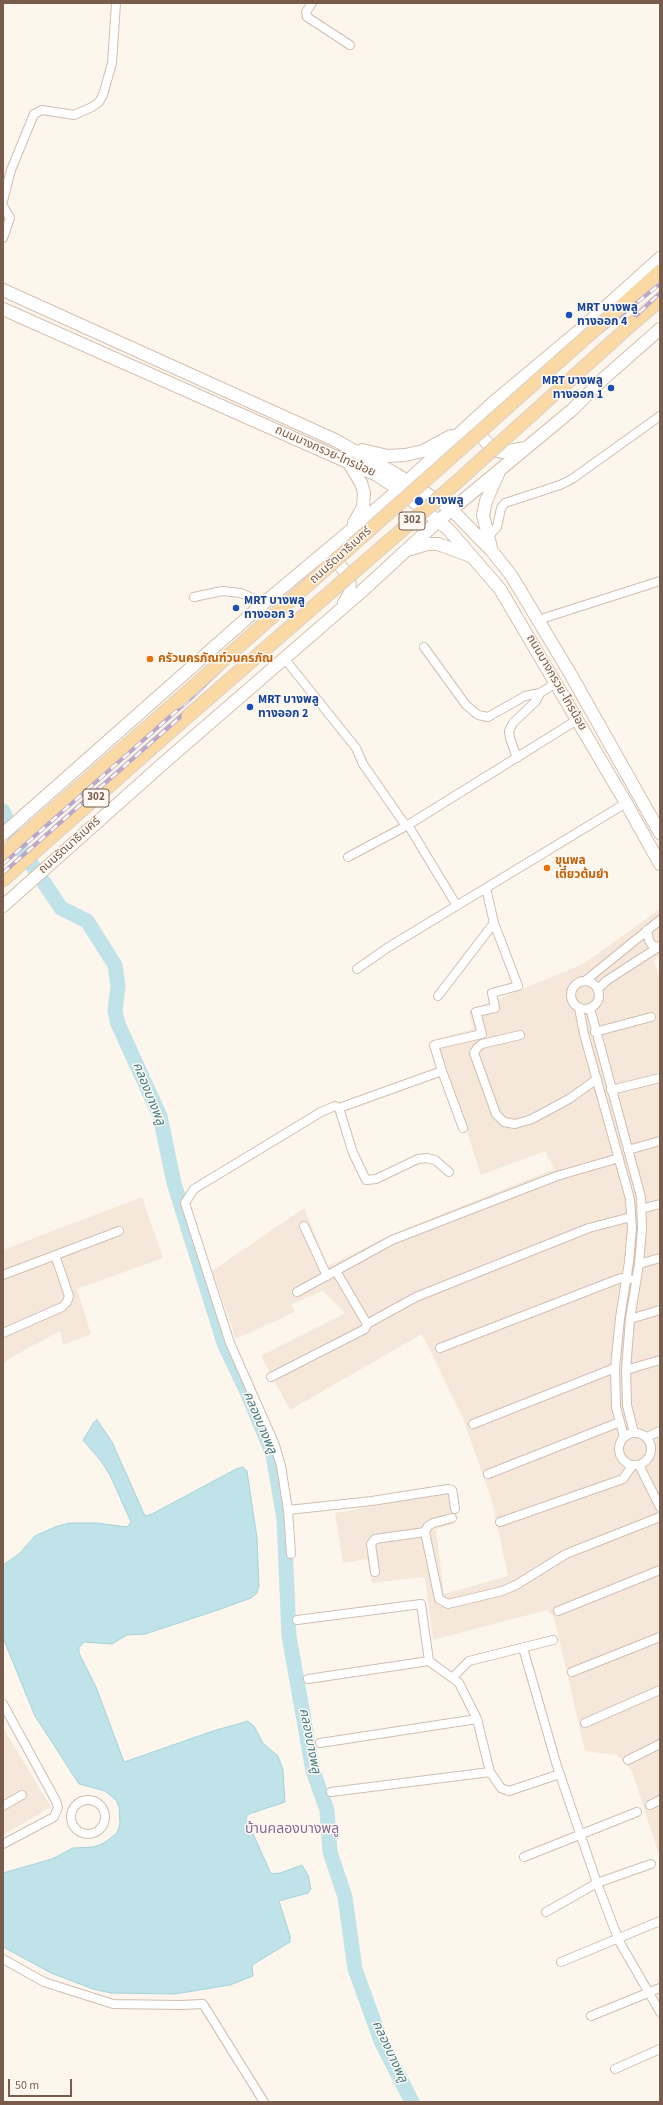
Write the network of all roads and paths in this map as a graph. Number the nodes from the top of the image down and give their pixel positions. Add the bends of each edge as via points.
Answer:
1 (116, 3) edge
2 (312, 3) edge
3 (350, 45) dead end
4 (3, 201) edge
5 (3, 206) edge
6 (3, 238) edge
7 (660, 248) edge
8 (660, 258) edge
9 (660, 272) edge
10 (642, 274) junction
11 (3, 290) edge
12 (660, 300) edge
13 (3, 309) edge
14 (660, 329) edge
15 (488, 407) junction
16 (660, 416) edge
17 (467, 428) junction
18 (335, 440) junction
19 (529, 447) junction
20 (347, 460) junction
21 (498, 472) junction
22 (403, 485) junction
23 (452, 510) junction
24 (438, 521) junction
25 (483, 536) junction
26 (331, 547) junction
27 (404, 552) junction
28 (467, 552) junction
29 (305, 569) junction
30 (660, 581) edge
31 (194, 597) dead end
32 (264, 603) junction
33 (336, 612) junction
34 (538, 620) junction
35 (424, 647) dead end
36 (284, 658) junction
37 (556, 683) junction
38 (540, 693) junction
39 (577, 720) junction
40 (517, 758) junction
41 (626, 803) junction
42 (407, 826) junction
43 (660, 833) edge
44 (3, 834) edge
45 (3, 854) edge
46 (348, 857) dead end
47 (660, 864) edge
48 (3, 880) edge
49 (486, 888) junction
50 (3, 906) edge
51 (457, 906) junction
52 (660, 920) edge
53 (494, 923) junction
54 (647, 930) junction
55 (659, 947) edge
56 (357, 969) dead end
57 (584, 981) junction
58 (598, 989) junction
59 (438, 996) dead end
60 (579, 1008) junction
61 (590, 1008) junction
62 (651, 1017) dead end
63 (595, 1032) junction
64 (520, 1035) dead end
65 (442, 1071) junction
66 (660, 1078) edge
67 (597, 1079) junction
68 (611, 1090) junction
69 (339, 1108) junction
70 (463, 1128) dead end
71 (660, 1141) edge
72 (628, 1150) junction
73 (619, 1158) junction
74 (449, 1172) dead end
75 (660, 1204) edge
76 (642, 1209) junction
77 (631, 1218) junction
78 (304, 1226) dead end
79 (119, 1231) dead end
80 (55, 1255) junction
81 (660, 1258) edge
82 (639, 1264) junction
83 (336, 1271) junction
84 (3, 1275) edge
85 (327, 1276) junction
86 (626, 1278) junction
87 (637, 1279) junction
88 (297, 1292) dead end
89 (660, 1310) edge
90 (630, 1319) junction
91 (367, 1324) junction
92 (3, 1333) edge
93 (440, 1348) dead end
94 (660, 1360) edge
95 (615, 1368) junction
96 (626, 1370) junction
97 (271, 1377) dead end
98 (620, 1422) junction
99 (473, 1424) dead end
100 (660, 1431) edge
101 (634, 1433) junction
102 (624, 1437) junction
103 (647, 1437) junction
104 (635, 1465) junction
105 (488, 1474) dead end
106 (658, 1498) edge
107 (660, 1507) edge
108 (455, 1509) dead end
109 (288, 1510) junction
110 (660, 1517) edge
111 (452, 1518) dead end
112 (500, 1522) dead end
113 (425, 1532) junction
114 (290, 1554) dead end
115 (660, 1570) edge
116 (375, 1572) dead end
117 (558, 1611) dead end
118 (298, 1620) dead end
119 (660, 1637) edge
120 (553, 1640) dead end
121 (522, 1648) junction
122 (429, 1661) junction
123 (572, 1672) dead end
124 (452, 1678) junction
125 (308, 1680) dead end
126 (660, 1690) edge
127 (4, 1706) edge
128 (477, 1719) junction
129 (585, 1723) dead end
130 (320, 1742) dead end
131 (660, 1744) edge
132 (628, 1760) dead end
133 (490, 1772) junction
134 (560, 1774) junction
135 (331, 1792) dead end
136 (22, 1795) dead end
137 (660, 1800) edge
138 (650, 1805) dead end
139 (3, 1806) edge
140 (637, 1812) dead end
141 (56, 1813) junction
142 (71, 1815) junction
143 (580, 1834) junction
144 (3, 1844) edge
145 (524, 1857) dead end
146 (651, 1864) dead end
147 (597, 1883) junction
148 (546, 1912) dead end
149 (660, 1921) edge
150 (618, 1938) junction
151 (3, 1959) edge
152 (561, 1962) dead end
153 (660, 1988) edge
154 (650, 1993) junction
155 (660, 2012) edge
156 (591, 2016) dead end
157 (660, 2049) edge
158 (615, 2069) dead end
159 (264, 2102) edge

1 - 4 street via 112,63 103,95 92,107 74,115 42,110 34,114 11,170
2 - 3 street via 306,12 307,17
5 - 6 street via 10,218
7 - 10 main road via 641,265
8 - 10 main road, ถนนรัตนาธิเบศร์ / 302
9 - 45 main road, ถนนรัตนาธิเบศร์ / 302, bridge
10 - 15 main road, ถนนรัตนาธิเบศร์ / 302
11 - 18 main road, ถนนบางกรวย-ไทรน้อย
12 - 48 main road, ถนนรัตนาธิเบศร์ / 302, bridge via 449,489
13 - 20 main road, ถนนบางกรวย-ไทรน้อย
14 - 19 main road, ถนนรัตนาธิเบศร์ / 302
15 - 17 main road, ถนนรัตนาธิเบศร์ / 302
15 - 19 main road via 481,416 479,425 484,441 493,450 502,452
16 - 25 street via 560,485 505,503 501,508 497,527
17 - 18 main road via 423,451 405,456 372,454
17 - 22 main road, ถนนรัตนาธิเบศร์ / 302
18 - 22 main road, ถนนบางกรวย-ไทรน้อย
19 - 21 main road, ถนนรัตนาธิเบศร์ / 302
20 - 22 main road, ถนนบางกรวย-ไทรน้อย
20 - 26 main road via 361,483 364,493 363,508 356,521
21 - 23 main road, ถนนรัตนาธิเบศร์ / 302
21 - 25 main road via 486,501
22 - 23 main road, ถนนบางกรวย-ไทรน้อย
22 - 24 main road, ถนนบางกรวย-ไทรน้อย
22 - 26 main road, ถนนรัตนาธิเบศร์ / 302
23 - 24 main road, ถนนรัตนาธิเบศร์ / 302
23 - 25 main road, ถนนบางกรวย-ไทรน้อย
24 - 27 main road, ถนนรัตนาธิเบศร์ / 302
24 - 28 main road, ถนนบางกรวย-ไทรน้อย
25 - 28 main road
25 - 34 main road, ถนนบางกรวย-ไทรน้อย via 511,575
26 - 29 main road, ถนนรัตนาธิเบศร์ / 302
27 - 28 main road via 427,544 438,544
27 - 33 main road, ถนนรัตนาธิเบศร์ / 302
28 - 37 main road, ถนนบางกรวย-ไทรน้อย via 500,589
29 - 32 main road, ถนนรัตนาธิเบศร์ / 302
29 - 33 main road via 328,561 339,564 344,569 350,583 350,593
30 - 34 street
31 - 32 street via 222,591 241,593
32 - 44 main road, ถนนรัตนาธิเบศร์ / 302
33 - 36 main road, ถนนรัตนาธิเบศร์ / 302
34 - 43 main road, ถนนบางกรวย-ไทรน้อย
35 - 38 street via 466,705 478,715 488,717 525,696
36 - 42 street via 356,748 363,764
36 - 50 main road, ถนนรัตนาธิเบศร์ / 302
37 - 38 street
37 - 39 main road, ถนนบางกรวย-ไทรน้อย
38 - 40 street via 509,731
39 - 40 street
39 - 41 main road, ถนนบางกรวย-ไทรน้อย
40 - 42 street
41 - 47 main road, ถนนบางกรวย-ไทรน้อย
41 - 49 street
42 - 46 street
42 - 51 street
49 - 51 street
49 - 53 street
51 - 56 street
52 - 54 street
53 - 59 street
53 - 65 street via 518,986 492,993 495,1008 476,1012 482,1034 434,1045
54 - 55 street via 649,941 653,946
54 - 57 street
55 - 58 street via 606,981
57 - 58 street via 590,981
57 - 60 street via 579,981 571,989 571,1000
58 - 61 street via 598,1000
60 - 61 street
60 - 67 street
61 - 63 street
62 - 63 street
63 - 68 street
64 - 67 street via 482,1044 474,1054 496,1114 504,1122 515,1124 532,1119 569,1099
65 - 69 street
65 - 70 street
66 - 68 street
67 - 73 street
68 - 72 street
69 - 74 street via 353,1153 366,1180 376,1179 418,1159 427,1158 435,1160
69 - 109 street via 332,1107 321,1112 194,1189 185,1203 230,1343 275,1445
71 - 72 street
72 - 76 street
73 - 77 street via 630,1199
73 - 83 street via 557,1176 392,1240
75 - 76 street
76 - 82 street
77 - 86 street
77 - 91 street via 589,1228 416,1297
78 - 85 street
79 - 80 street
80 - 84 street
80 - 92 street via 69,1296 67,1302 62,1307
81 - 82 street
82 - 87 street
83 - 85 street
83 - 91 street
85 - 88 street
86 - 87 street
86 - 93 street
86 - 95 street
87 - 90 street
89 - 90 street
90 - 96 street
91 - 97 street via 360,1333
94 - 96 street
95 - 98 street via 616,1407
95 - 99 street
96 - 101 street via 627,1405
98 - 102 street
98 - 105 street
100 - 103 street
101 - 102 street
101 - 103 street
102 - 104 street via 620,1442 619,1455 622,1460
103 - 104 street via 650,1444 649,1456
104 - 106 street
104 - 112 street via 623,1478
106 - 107 street
108 - 109 street via 452,1490 448,1489 372,1501
109 - 114 street
110 - 113 street via 566,1554 502,1591 448,1604 439,1599
111 - 113 street via 433,1522
113 - 116 street via 375,1539 371,1544
115 - 117 street
118 - 122 street via 421,1604
119 - 123 street
120 - 121 street
121 - 124 street via 469,1661
121 - 134 street
122 - 124 street
122 - 125 street
124 - 128 street via 459,1683
126 - 129 street
127 - 141 street via 56,1801
128 - 130 street
128 - 133 street
131 - 132 street
133 - 134 street via 501,1788 510,1791
133 - 135 street
134 - 143 street
136 - 139 street
137 - 138 street
140 - 143 street
141 - 142 street
141 - 144 street via 48,1821
142 - 142 street via 75,1806 87,1800 100,1805 105,1818 101,1827 89,1833 76,1828
143 - 145 street
143 - 147 street
146 - 147 street
147 - 148 street
147 - 150 street
149 - 150 street
150 - 152 street
150 - 154 street
151 - 159 street via 44,1982 113,2004 202,2004
153 - 154 street
154 - 155 street
154 - 156 street
157 - 158 street

